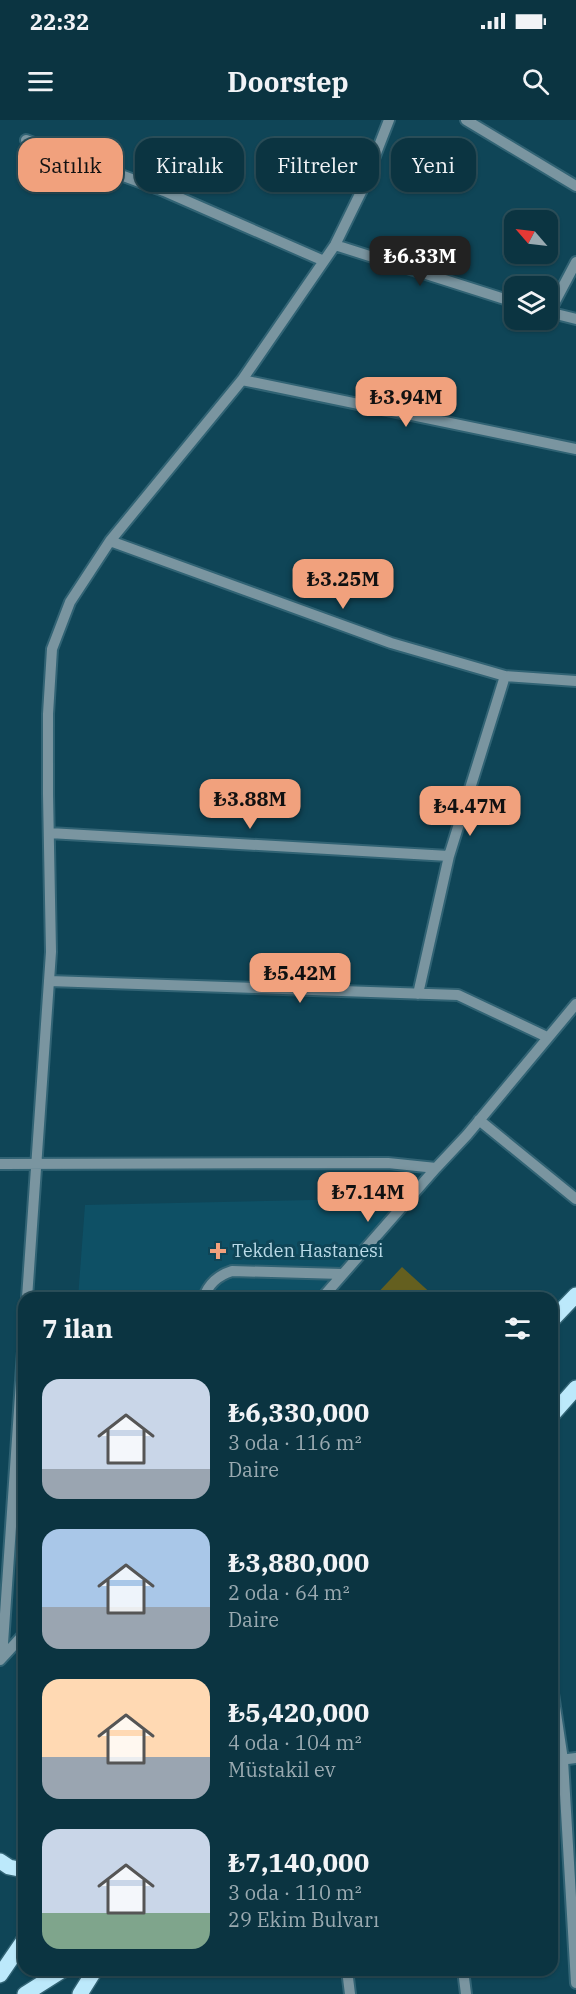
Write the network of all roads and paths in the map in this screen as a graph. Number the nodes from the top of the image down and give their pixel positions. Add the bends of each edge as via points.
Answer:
1 (389, 120) edge
2 (466, 120) edge
3 (123, 176) edge
4 (576, 186) edge
5 (335, 245) junction
6 (324, 261) junction
7 (576, 262) edge
8 (558, 295) edge
9 (504, 299) edge
10 (558, 315) edge
11 (576, 319) edge
12 (242, 380) junction
13 (576, 449) edge
14 (110, 541) junction
15 (505, 675) junction
16 (576, 681) edge
17 (49, 833) junction
18 (449, 855) junction
19 (49, 981) junction
20 (418, 994) junction
21 (576, 1004) edge
22 (547, 1037) junction
23 (480, 1120) junction
24 (0, 1164) edge
25 (36, 1164) junction
26 (436, 1168) junction
27 (576, 1199) edge
28 (342, 1274) junction
29 (27, 1292) edge
30 (207, 1292) edge
31 (327, 1292) edge
32 (576, 1295) edge
33 (558, 1314) edge
34 (576, 1389) edge
35 (558, 1408) edge
36 (18, 1420) edge
37 (18, 1641) edge
38 (1, 1659) edge
39 (576, 1758) edge
40 (558, 1760) edge
41 (558, 1772) edge
42 (0, 1861) edge
43 (18, 1869) edge
44 (18, 1949) edge
45 (0, 1975) edge
46 (54, 1976) edge
47 (91, 1976) edge
48 (348, 1976) edge
49 (464, 1976) edge
50 (576, 1983) edge
51 (25, 1994) edge
52 (80, 1994) edge
53 (350, 1994) edge
54 (466, 1994) edge

1 - 5 street
2 - 4 street
3 - 6 street
5 - 6 street
5 - 9 street
6 - 12 street
7 - 8 street
10 - 11 street
12 - 13 street
12 - 14 street
14 - 15 street via 391,643
14 - 17 street via 70,602 52,649
15 - 16 street
15 - 18 street
17 - 18 street
17 - 19 street
18 - 20 street
19 - 20 street
19 - 25 street
20 - 22 street via 458,995
21 - 22 street
22 - 23 street
23 - 26 street
23 - 27 street
24 - 25 street
25 - 26 street via 388,1163
25 - 29 street
26 - 28 street
28 - 30 street via 232,1271 221,1275
28 - 31 street
32 - 33 main road
34 - 35 main road
36 - 38 street
37 - 38 street
39 - 40 street
41 - 50 street
42 - 43 main road
44 - 45 main road
46 - 51 main road
47 - 52 main road
48 - 53 street
49 - 54 street

